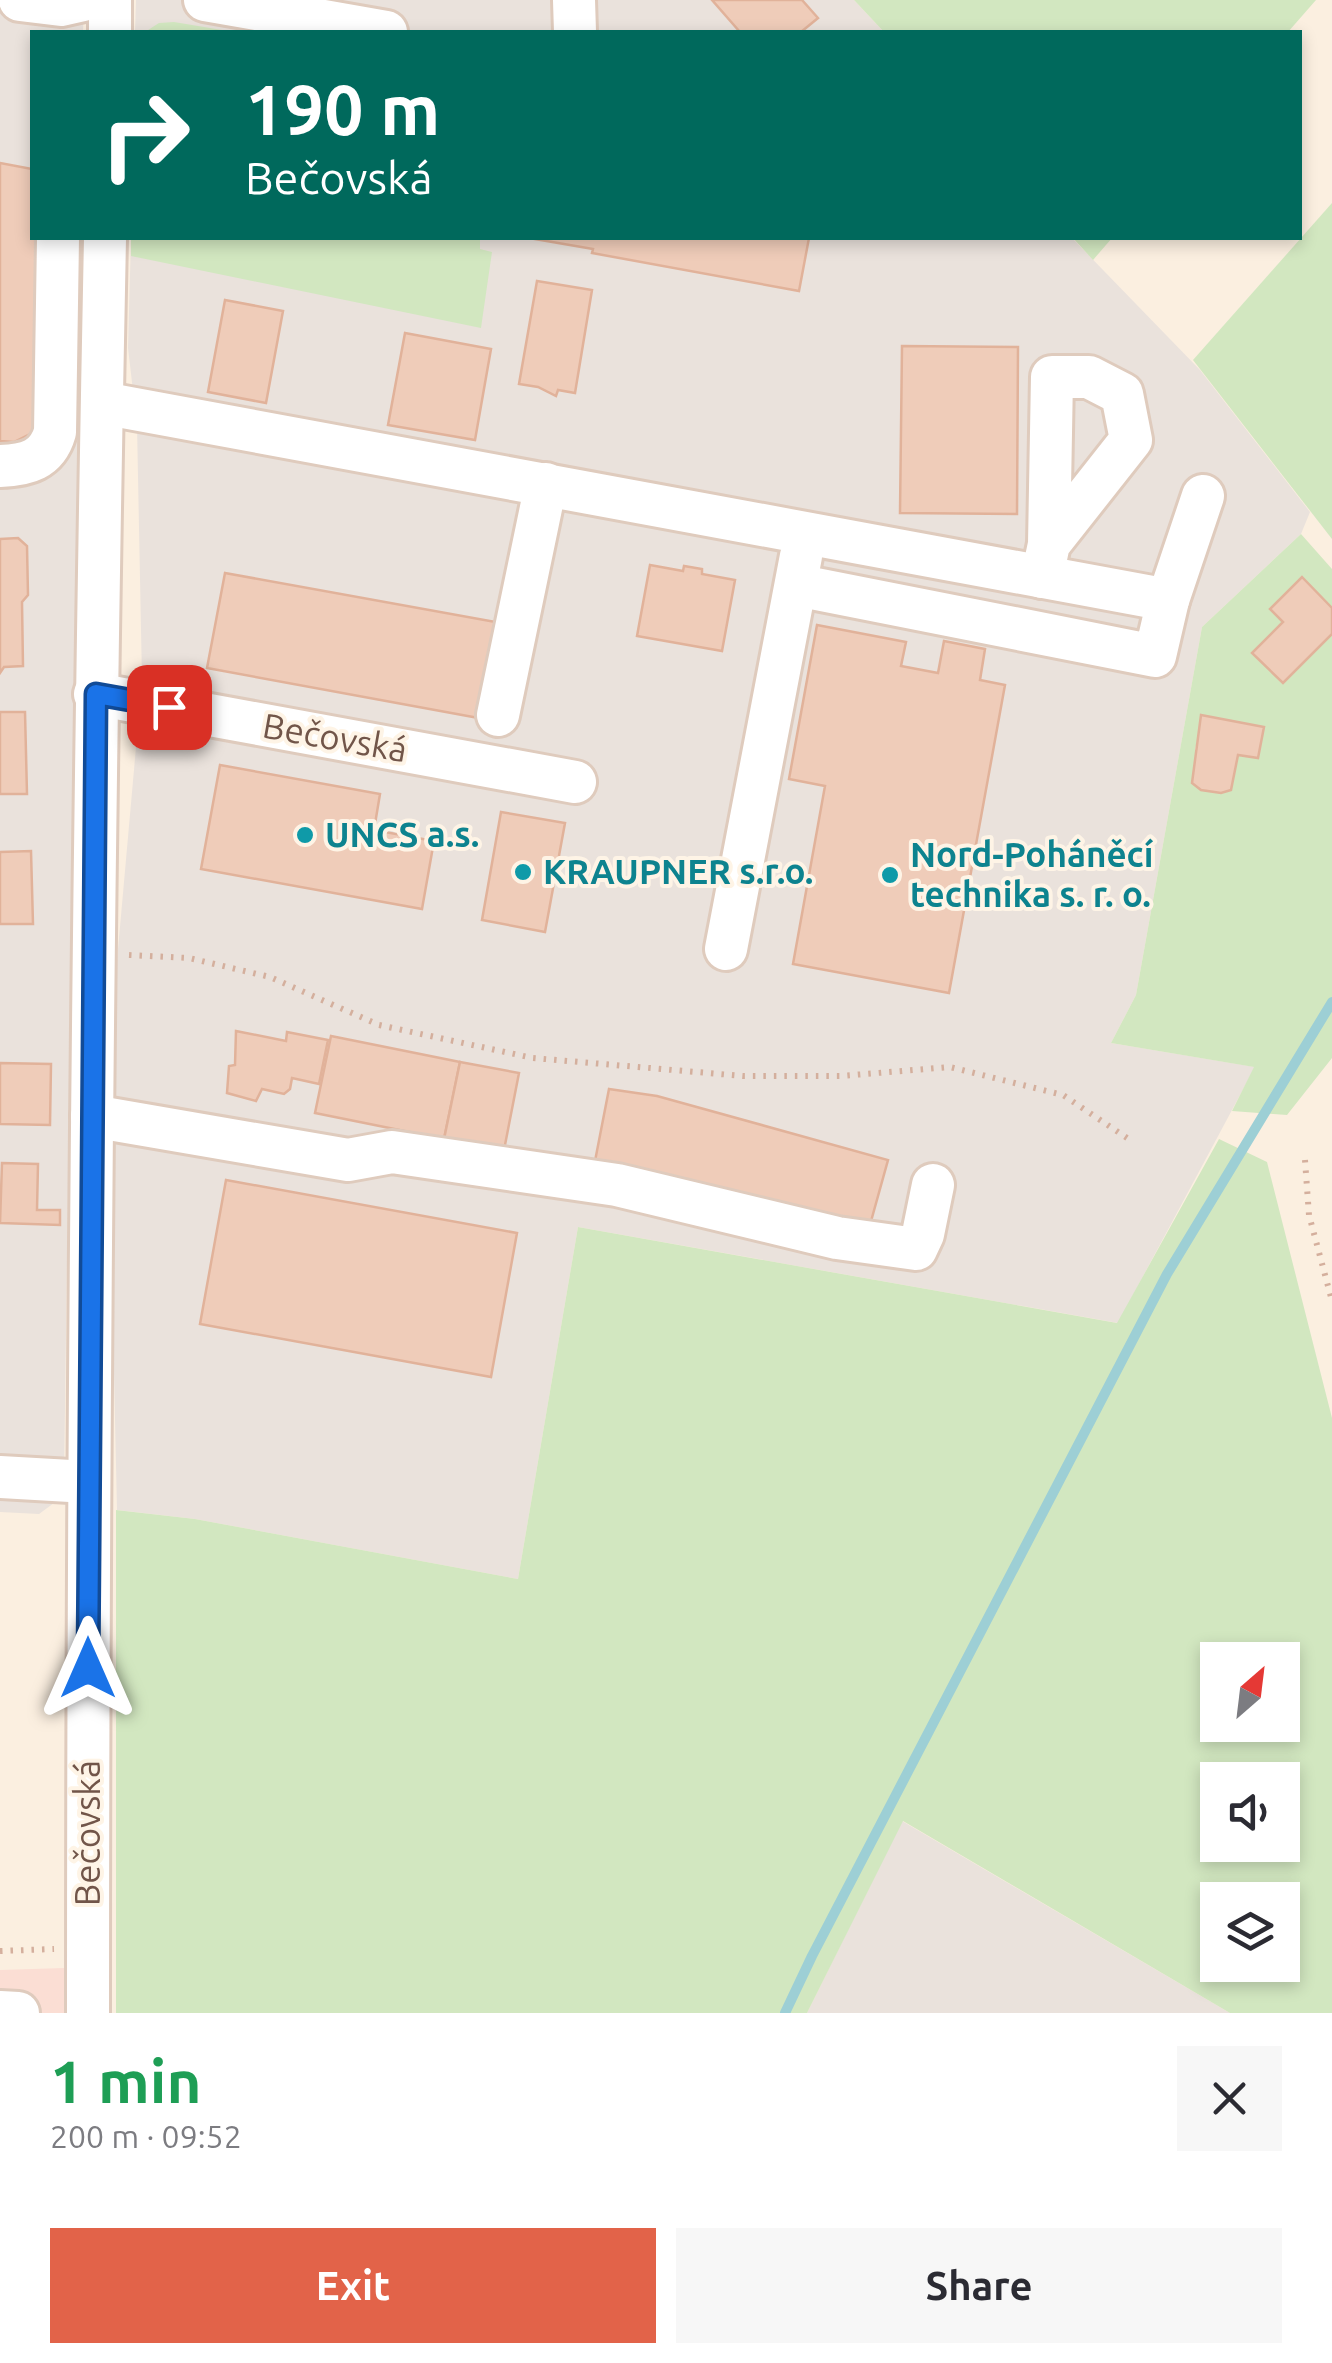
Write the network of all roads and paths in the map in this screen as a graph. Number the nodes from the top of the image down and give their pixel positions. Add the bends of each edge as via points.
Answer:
1 (110, 0) edge
2 (206, 0) edge
3 (574, 0) edge
4 (110, 30) edge
5 (375, 30) edge
6 (575, 30) edge
7 (58, 240) edge
8 (106, 240) edge
9 (102, 403) junction
10 (0, 466) edge
11 (546, 484) junction
12 (1203, 496) dead end
13 (805, 533) junction
14 (796, 585) junction
15 (1168, 600) junction
16 (96, 694) junction
17 (498, 716) dead end
18 (575, 782) dead end
19 (726, 949) dead end
20 (93, 952) junction
21 (92, 1116) junction
22 (1130, 1140) dead end
23 (1305, 1160) dead end
24 (933, 1185) dead end
25 (1332, 1301) edge
26 (0, 1477) edge
27 (88, 1482) junction
28 (0, 2012) edge
29 (18, 2013) edge
30 (88, 2013) edge

1 - 4 street
2 - 5 street
3 - 6 street
7 - 10 street via 53,440 35,461
8 - 9 street, Bečovská
9 - 11 street
9 - 16 street, Bečovská
11 - 13 street
11 - 17 street
12 - 15 street
13 - 14 street
13 - 15 street via 1045,560
14 - 15 street via 1155,656
14 - 19 street
16 - 18 street, Bečovská
16 - 20 street, Bečovská
20 - 21 street, Bečovská
20 - 22 path via 189,958 254,974 379,1024 534,1058 743,1076 950,1067 1063,1095
21 - 24 street via 348,1160 392,1152 617,1185 837,1238 916,1249
21 - 27 street, Bečovská
23 - 25 path via 1309,1214
26 - 27 street
27 - 30 street, Bečovská
28 - 29 street

